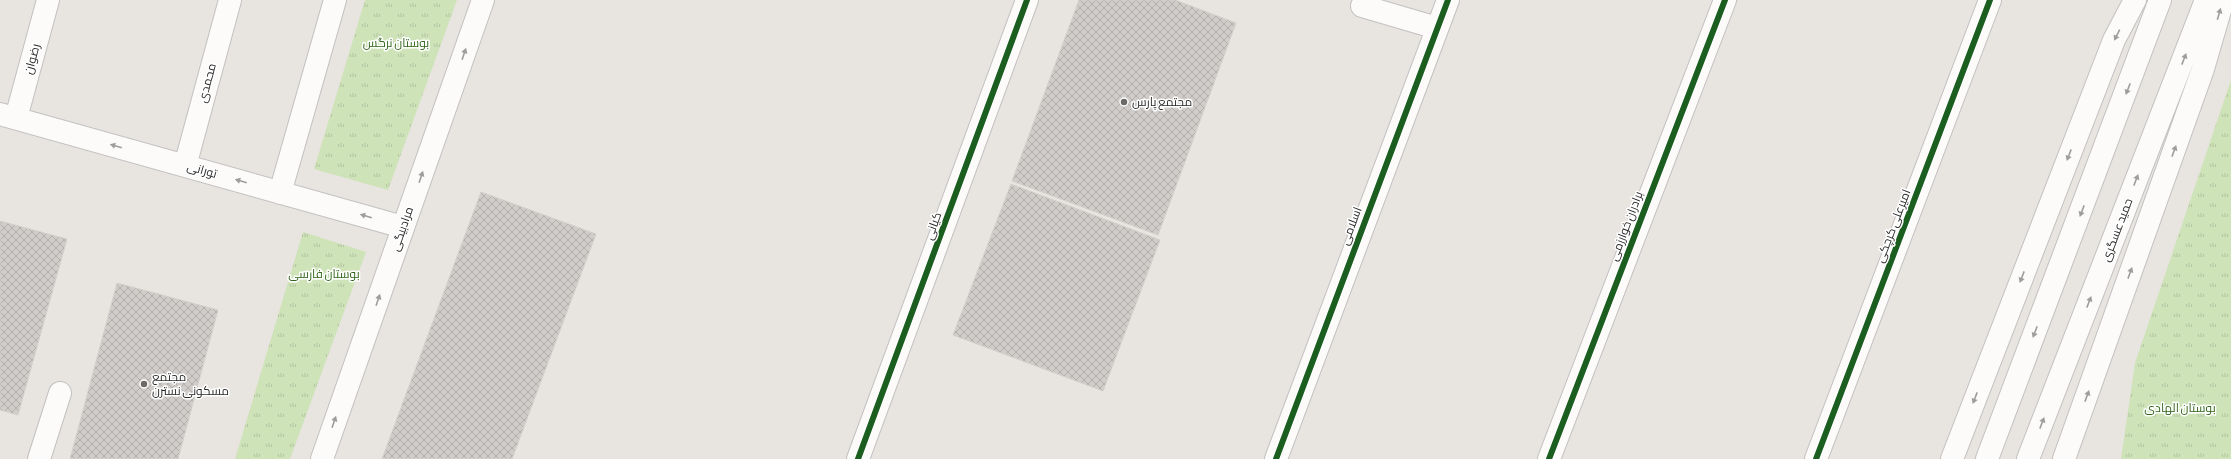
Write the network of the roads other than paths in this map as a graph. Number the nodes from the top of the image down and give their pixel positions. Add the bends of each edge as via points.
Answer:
1 (48, 0) edge
2 (230, 0) edge
3 (335, 0) edge
4 (484, 0) edge
5 (1027, 0) edge
6 (1448, 0) edge
7 (1725, 0) edge
8 (1990, 0) edge
9 (2135, 0) edge
10 (2160, 0) edge
11 (2206, 0) edge
12 (2222, 0) edge
13 (1362, 6) dead end
14 (1437, 28) junction
15 (8, 116) edge
16 (185, 166) junction
17 (280, 193) junction
18 (403, 227) junction
19 (60, 393) dead end
20 (39, 459) edge
21 (322, 459) edge
22 (858, 459) edge
23 (1276, 459) edge
24 (1549, 459) edge
25 (1816, 459) edge
26 (1952, 459) edge
27 (1987, 459) edge
28 (2028, 459) edge
29 (2064, 459) edge

1 - 15 street, رضوان
2 - 16 street, محمدی
3 - 17 street
18 -> 4 street, مرادبیگی
5 - 22 street, کیانی
6 - 14 street, اسلامی
7 - 24 street, برادران خوارزمی
8 - 25 street, امیرعلی کرچکی
9 -> 26 street via 2114,40
10 -> 27 street
28 -> 11 street, حمید عسگری
29 -> 12 street via 2203,69
13 - 14 street
14 - 23 street, اسلامی
16 -> 15 street, تورانی
17 -> 16 street, تورانی
18 -> 17 street, تورانی
21 -> 18 street, مرادبیگی
19 - 20 street

